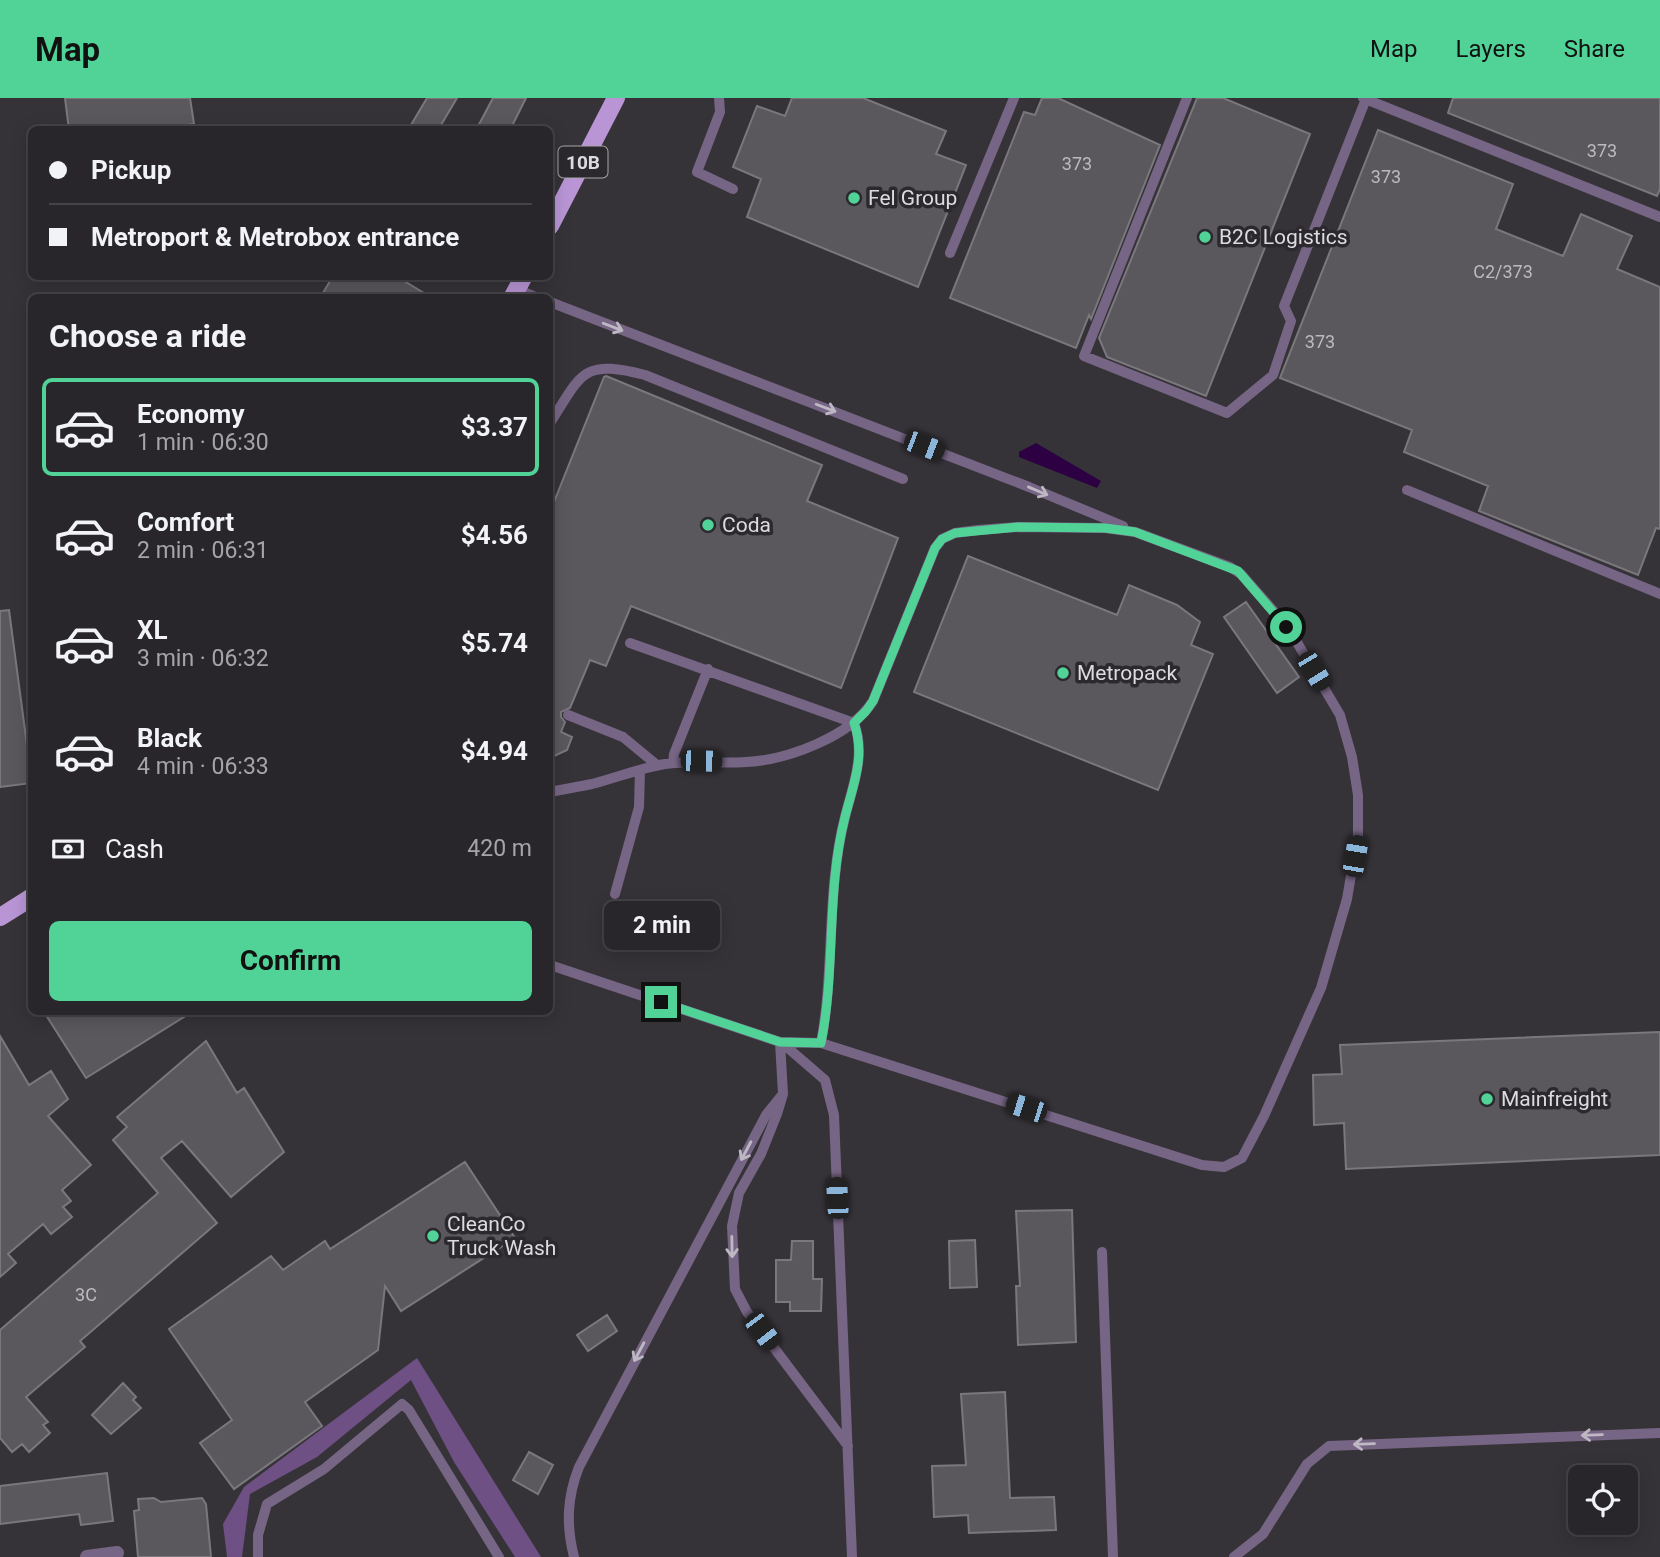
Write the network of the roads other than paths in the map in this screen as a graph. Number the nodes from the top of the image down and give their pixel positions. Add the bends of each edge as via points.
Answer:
1 (616, 98) edge
2 (719, 98) edge
3 (1014, 98) edge
4 (1187, 98) edge
5 (1365, 99) edge
6 (733, 189) dead end
7 (1660, 217) edge
8 (553, 220) edge
9 (950, 253) dead end
10 (553, 303) edge
11 (553, 419) edge
12 (904, 479) dead end
13 (1407, 491) dead end
14 (1141, 534) junction
15 (1660, 594) edge
16 (630, 642) dead end
17 (708, 669) junction
18 (568, 715) dead end
19 (854, 723) junction
20 (674, 763) junction
21 (657, 765) junction
22 (640, 770) junction
23 (553, 791) edge
24 (615, 894) dead end
25 (28, 900) edge
26 (0, 917) edge
27 (553, 966) edge
28 (780, 1042) junction
29 (821, 1043) junction
30 (783, 1094) junction
31 (1102, 1252) dead end
32 (1660, 1433) edge
33 (848, 1447) junction
34 (117, 1553) dead end
35 (87, 1557) edge
36 (258, 1557) edge
37 (499, 1557) edge
38 (574, 1557) edge
39 (852, 1557) edge
40 (1113, 1557) edge
41 (1234, 1557) edge

1 - 8 main road, 10B
2 - 6 lane via 720,112 697,172
3 - 9 lane
4 - 5 lane via 1084,356 1227,413 1273,375 1291,321 1284,306
5 - 7 lane
10 -> 14 lane
11 - 12 lane via 586,372 622,369
13 - 15 lane
14 - 19 lane via 1105,528 1018,527 955,533 942,539 873,701
14 - 29 lane via 1238,571 1295,639 1340,715 1352,757 1358,834 1348,899 1321,988 1242,1158 1224,1167 1202,1165
16 - 17 lane
17 - 19 lane
17 - 20 lane
18 - 21 lane via 622,737
19 - 20 lane via 810,746 766,760
19 - 29 lane via 860,758 836,866
20 - 21 lane
21 - 22 lane
22 - 23 lane
22 - 24 lane via 639,807
25 - 26 main road
27 - 28 lane
28 - 29 lane
28 - 30 lane
28 - 33 lane via 825,1080 834,1115
30 -> 33 lane via 761,1154 740,1193 732,1226 735,1289 747,1312
30 -> 38 lane via 766,1115 584,1456 568,1510
31 - 40 lane
32 -> 41 lane via 1329,1446 1307,1464 1263,1534
33 - 39 lane
34 - 35 street
36 - 37 lane via 258,1535 267,1504 324,1469 402,1404

